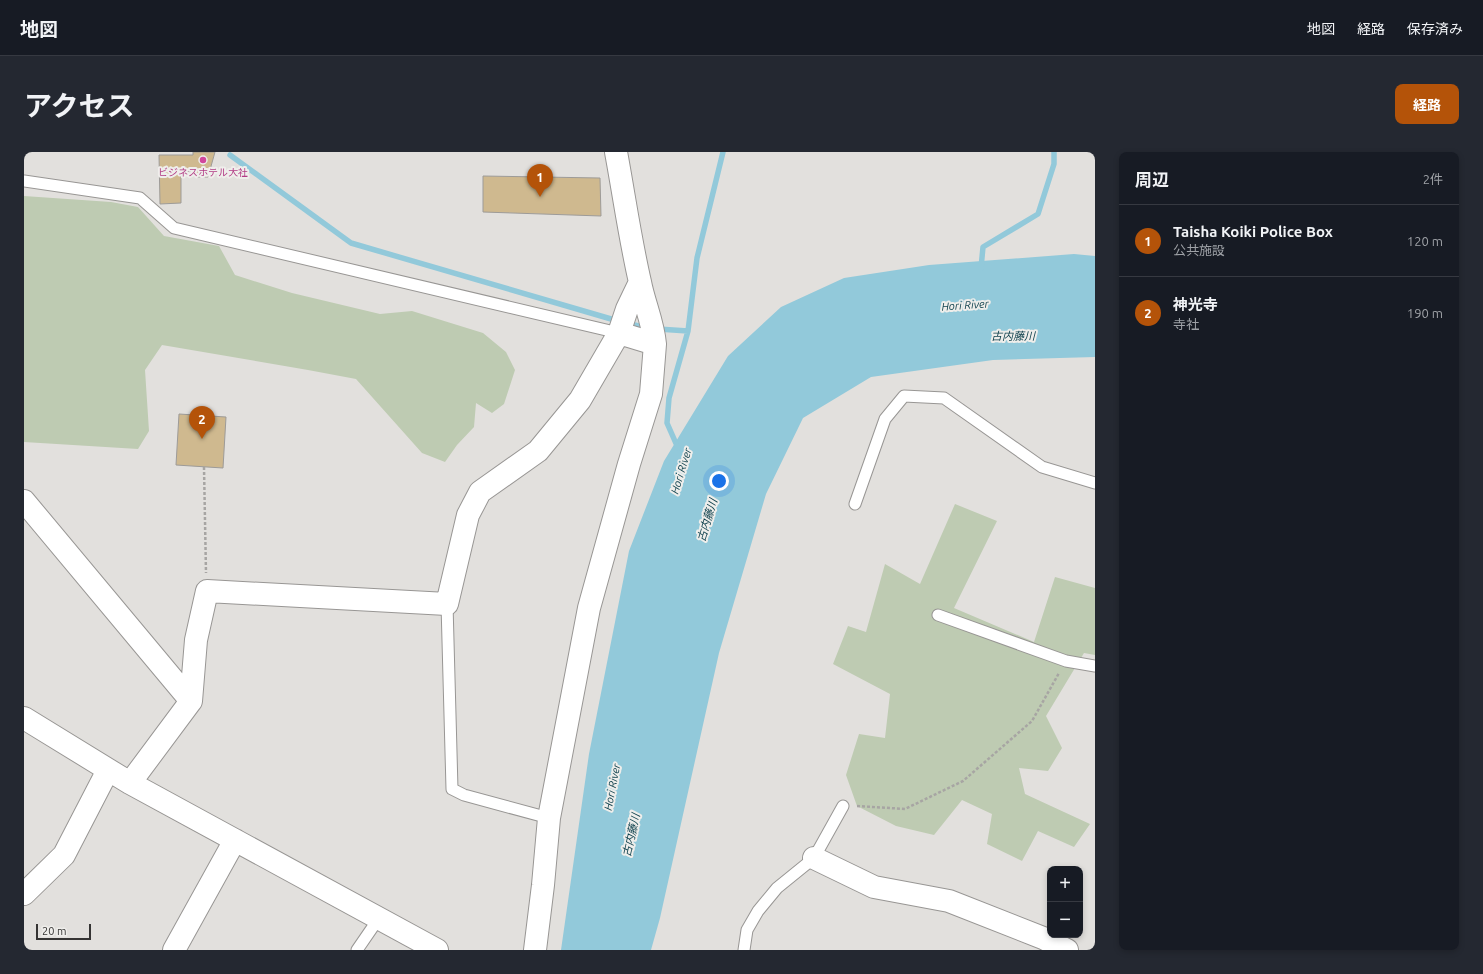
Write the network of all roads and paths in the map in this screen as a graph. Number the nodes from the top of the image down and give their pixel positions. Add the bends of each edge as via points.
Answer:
1 (616, 152) edge
2 (24, 181) edge
3 (640, 282) junction
4 (623, 321) junction
5 (652, 329) junction
6 (204, 467) dead end
7 (1095, 483) edge
8 (24, 501) edge
9 (854, 504) dead end
10 (206, 591) junction
11 (447, 604) junction
12 (938, 615) dead end
13 (1066, 661) junction
14 (1095, 666) edge
15 (191, 701) junction
16 (24, 718) edge
17 (108, 770) junction
18 (130, 783) junction
19 (843, 806) joint
20 (549, 818) junction
21 (235, 840) junction
22 (814, 858) junction
23 (24, 894) edge
24 (379, 918) junction
25 (174, 950) edge
26 (357, 950) edge
27 (437, 950) edge
28 (534, 950) edge
29 (744, 950) edge
30 (1067, 950) edge

1 - 3 street
2 - 4 lane via 140,198 174,228
3 - 4 street
3 - 5 street
4 - 5 street
4 - 5 street
4 - 11 street via 580,400 538,451 480,492 468,515
5 - 20 street via 652,394 629,464 589,608
6 - 10 path
7 - 9 lane via 1042,467 944,398 904,396 884,419
8 - 15 street
10 - 11 street
10 - 15 street via 196,640
11 - 20 lane via 452,789 464,795
12 - 13 lane
13 - 14 lane
13 - 19 path via 1032,721 963,781 905,809
15 - 18 street
16 - 17 street
17 - 18 street
17 - 23 street via 64,855
18 - 21 street
19 - 22 lane
20 - 28 street
21 - 24 street
21 - 25 street
22 - 29 lane via 777,888 758,912 747,930
22 - 30 street via 874,887 949,901
24 - 26 lane
24 - 27 street

